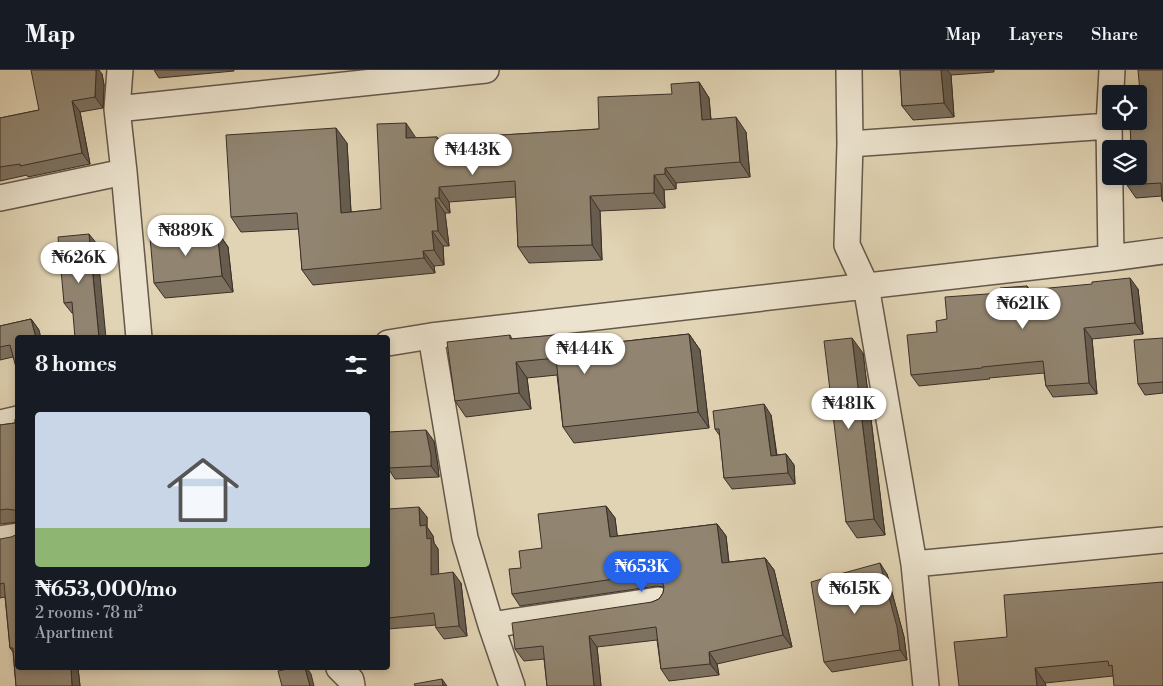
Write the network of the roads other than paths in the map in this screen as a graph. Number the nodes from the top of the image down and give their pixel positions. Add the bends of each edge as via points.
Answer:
1 (120, 70) edge
2 (486, 70) edge
3 (849, 70) edge
4 (1112, 70) edge
5 (1111, 85) edge
6 (118, 109) junction
7 (1102, 126) edge
8 (1109, 130) edge
9 (850, 144) junction
10 (124, 172) junction
11 (0, 198) edge
12 (1163, 251) edge
13 (1111, 258) junction
14 (866, 286) junction
15 (139, 335) edge
16 (431, 336) junction
17 (390, 344) edge
18 (15, 420) edge
19 (0, 423) edge
20 (15, 536) edge
21 (0, 539) edge
22 (1163, 540) edge
23 (914, 564) junction
24 (658, 600) edge
25 (491, 625) junction
26 (341, 670) edge
27 (352, 686) edge
28 (512, 686) edge
29 (926, 686) edge

1 - 6 street
2 - 6 street
3 - 9 street
4 - 5 street
6 - 10 street
7 - 9 street
8 - 13 street
9 - 14 street via 847,245
10 - 11 street
10 - 15 street
12 - 13 street
13 - 14 street
14 - 16 street
14 - 23 street
16 - 17 street
16 - 25 street via 465,538
18 - 19 street
20 - 21 street
22 - 23 street
23 - 29 street
24 - 25 street
25 - 28 street
26 - 27 street via 351,680

